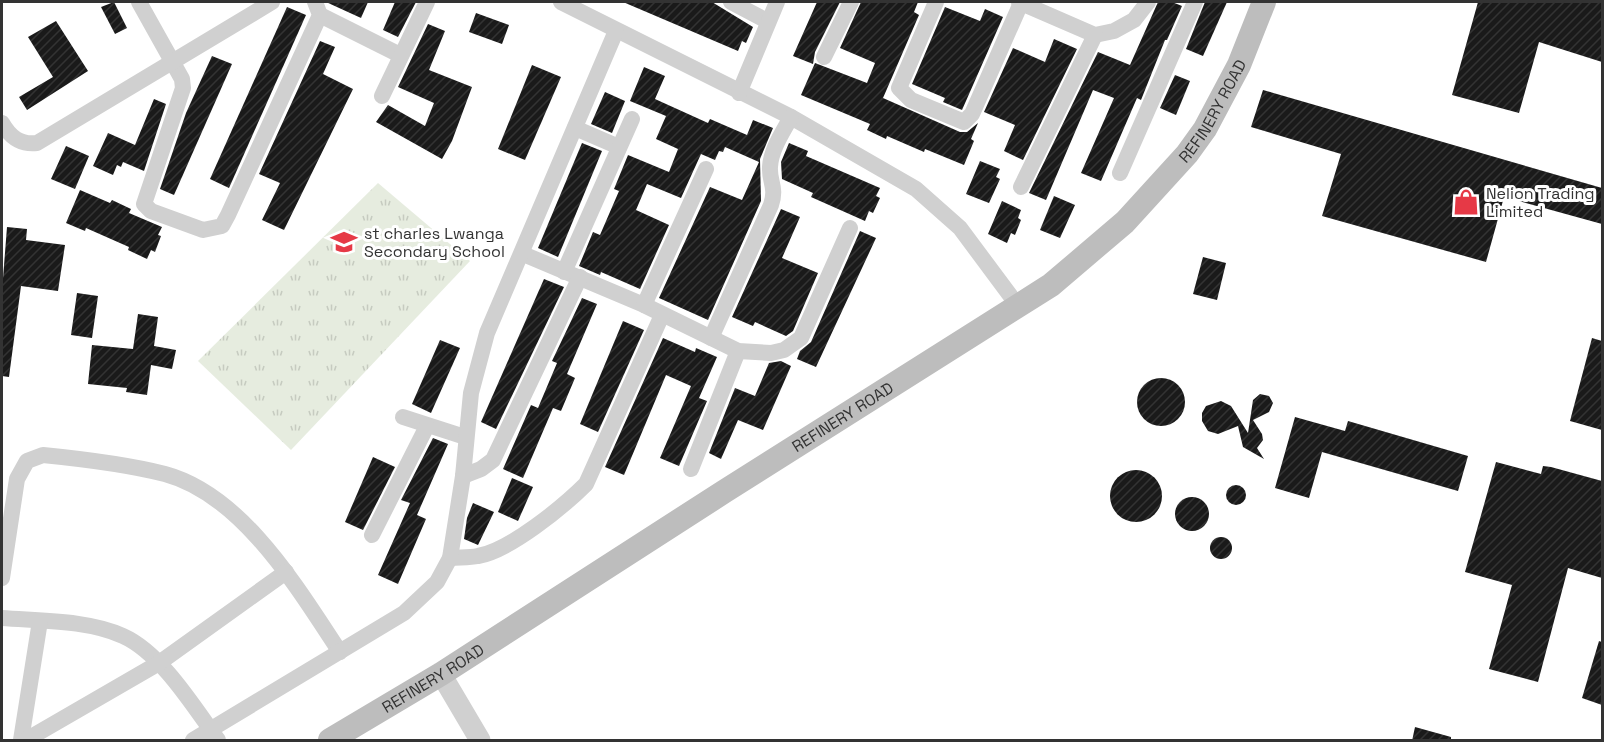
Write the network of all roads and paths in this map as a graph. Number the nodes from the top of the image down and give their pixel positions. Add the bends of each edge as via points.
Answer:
1 (139, 2) edge
2 (272, 2) edge
3 (427, 2) edge
4 (561, 2) edge
5 (731, 2) edge
6 (777, 2) edge
7 (851, 2) edge
8 (936, 2) edge
9 (1020, 2) edge
10 (1148, 2) edge
11 (1195, 2) edge
12 (1264, 2) edge
13 (317, 8) edge
14 (1055, 8) edge
15 (767, 21) junction
16 (616, 31) junction
17 (1095, 35) junction
18 (400, 54) junction
19 (824, 57) dead end
20 (173, 62) junction
21 (739, 93) junction
22 (382, 96) dead end
23 (791, 117) junction
24 (632, 119) dead end
25 (2, 123) edge
26 (575, 128) junction
27 (619, 147) junction
28 (706, 169) dead end
29 (1120, 173) dead end
30 (1021, 187) dead end
31 (850, 228) dead end
32 (522, 254) junction
33 (572, 274) junction
34 (644, 305) junction
35 (1018, 306) junction
36 (662, 315) junction
37 (711, 338) junction
38 (738, 351) junction
39 (403, 417) dead end
40 (427, 426) junction
41 (465, 438) junction
42 (691, 469) dead end
43 (463, 476) junction
44 (372, 535) dead end
45 (450, 558) junction
46 (286, 572) junction
47 (2, 578) edge
48 (2, 618) edge
49 (40, 621) junction
50 (340, 652) junction
51 (159, 663) junction
52 (441, 674) junction
53 (214, 735) edge
54 (24, 741) edge
55 (194, 741) edge
56 (330, 741) edge
57 (480, 741) edge

1 - 20 street
2 - 20 street
3 - 18 street
4 - 16 street
5 - 15 street
6 - 15 street
7 - 19 street
8 - 9 street via 899,88 911,100 964,122 976,105
9 - 14 street
10 - 17 street via 1134,20 1114,31
11 - 29 street
12 - 35 main road, REFINERY ROAD via 1239,65 1187,154 1125,222 1052,285
13 - 18 street
13 - 20 street via 228,216 222,226 214,229 203,230 151,211 144,204 182,96 182,79
14 - 17 street
15 - 21 street
16 - 21 street
16 - 26 street
17 - 30 street
18 - 22 street
20 - 25 street via 37,143 18,141
21 - 23 street
23 - 35 street via 886,170 941,210 983,257
23 - 37 street via 770,167 775,186 771,205
24 - 27 street
26 - 27 street
26 - 32 street
27 - 33 street
28 - 34 street
31 - 38 street via 801,338 784,350 771,353
32 - 33 street
32 - 41 street via 487,333
33 - 34 street
33 - 43 street via 493,460
34 - 36 street
35 - 52 main road, REFINERY ROAD
36 - 37 street
36 - 45 street via 586,484 519,537 480,556
37 - 38 street
38 - 42 street
39 - 40 street
40 - 41 street
40 - 44 street
41 - 43 street
43 - 45 street
45 - 50 street via 437,582 404,612
46 - 47 street via 235,514 186,483 166,474 43,455 27,461 17,479
46 - 50 street
46 - 51 street
48 - 49 street
49 - 51 street via 101,628 123,636
49 - 54 street
50 - 53 street
51 - 53 street
51 - 54 street
52 - 56 main road, REFINERY ROAD
52 - 57 street
53 - 55 street

